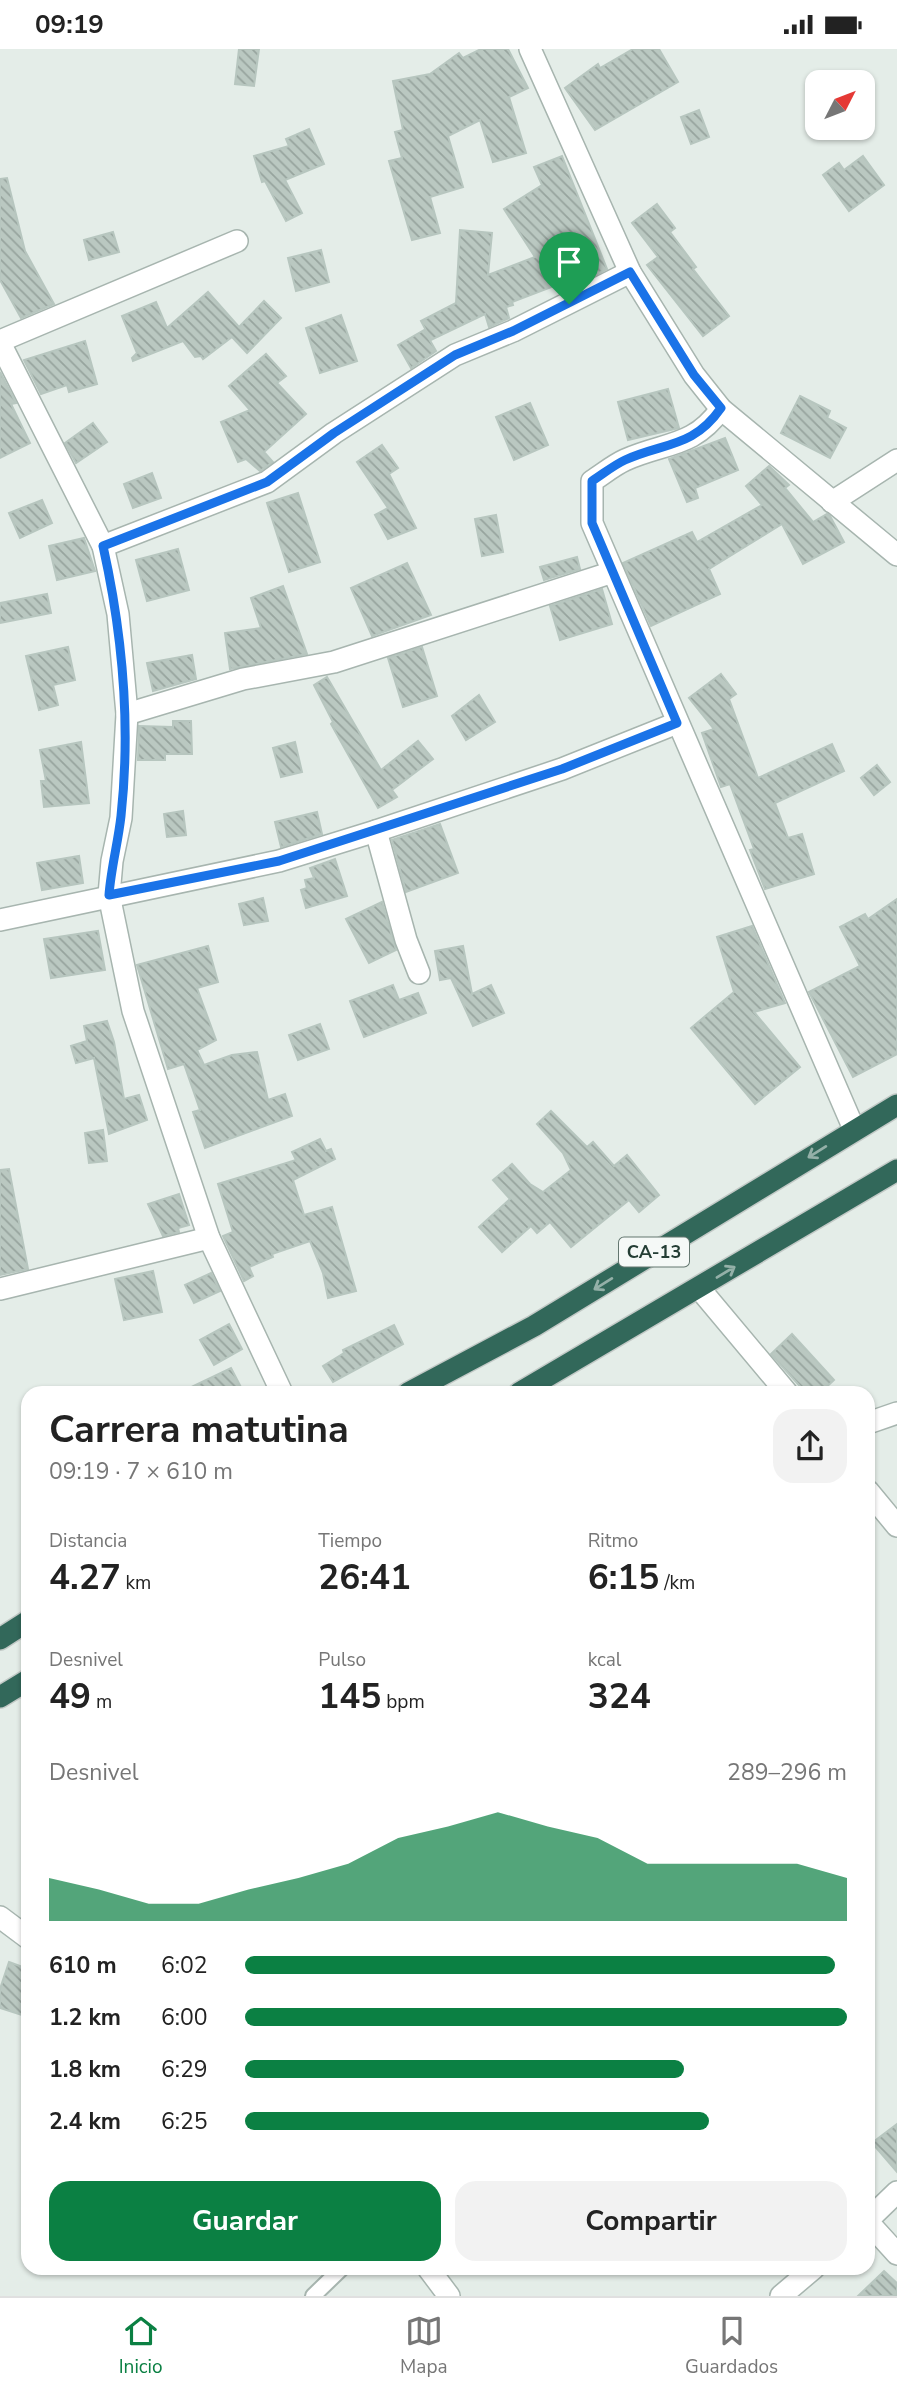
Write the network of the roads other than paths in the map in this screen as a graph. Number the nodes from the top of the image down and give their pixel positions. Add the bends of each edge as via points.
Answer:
1 (530, 49) edge
2 (237, 241) dead end
3 (630, 272) junction
4 (0, 342) edge
5 (721, 408) junction
6 (897, 460) edge
7 (832, 502) junction
8 (103, 546) junction
9 (897, 555) edge
10 (613, 572) junction
11 (127, 714) junction
12 (677, 723) junction
13 (376, 831) junction
14 (109, 895) junction
15 (0, 920) edge
16 (419, 973) dead end
17 (897, 1105) edge
18 (855, 1129) junction
19 (897, 1170) edge
20 (208, 1238) junction
21 (699, 1287) junction
22 (0, 1289) edge
23 (279, 1386) edge
24 (421, 1386) edge
25 (531, 1386) edge
26 (781, 1386) edge
27 (897, 1413) edge
28 (875, 1421) edge
29 (875, 1499) edge
30 (897, 1526) edge
31 (21, 1626) edge
32 (0, 1639) edge
33 (21, 1684) edge
34 (0, 1697) edge
35 (0, 1917) edge
36 (21, 1933) edge
37 (897, 2192) edge
38 (875, 2214) edge
39 (875, 2229) edge
40 (897, 2254) edge
41 (335, 2275) edge
42 (433, 2275) edge
43 (806, 2275) edge
44 (313, 2296) edge
45 (449, 2296) edge
46 (781, 2296) edge

1 - 3 street
2 - 4 street
3 - 5 street via 694,375
3 - 8 street via 455,355 267,482
4 - 8 street
5 - 7 street
5 - 10 street via 707,429 624,460 592,481 592,523
6 - 7 street
7 - 9 street
8 - 11 street via 118,614
10 - 11 street via 334,662 243,679
10 - 12 street
11 - 14 street via 121,818
12 - 13 street via 562,769
12 - 18 street
13 - 14 street via 279,861
13 - 16 street
14 - 15 street
14 - 20 street via 132,1011
17 - 18 highway, CA-13
18 -> 24 highway, CA-13 via 534,1326
21 -> 19 highway, CA-13
20 - 22 street
20 - 23 street
21 - 25 highway, CA-13
21 - 26 street
27 - 28 street
29 - 30 street
31 - 32 highway
33 - 34 highway
35 - 36 street
37 - 38 street
39 - 40 street
41 - 44 lane
42 - 45 street
43 - 46 street

